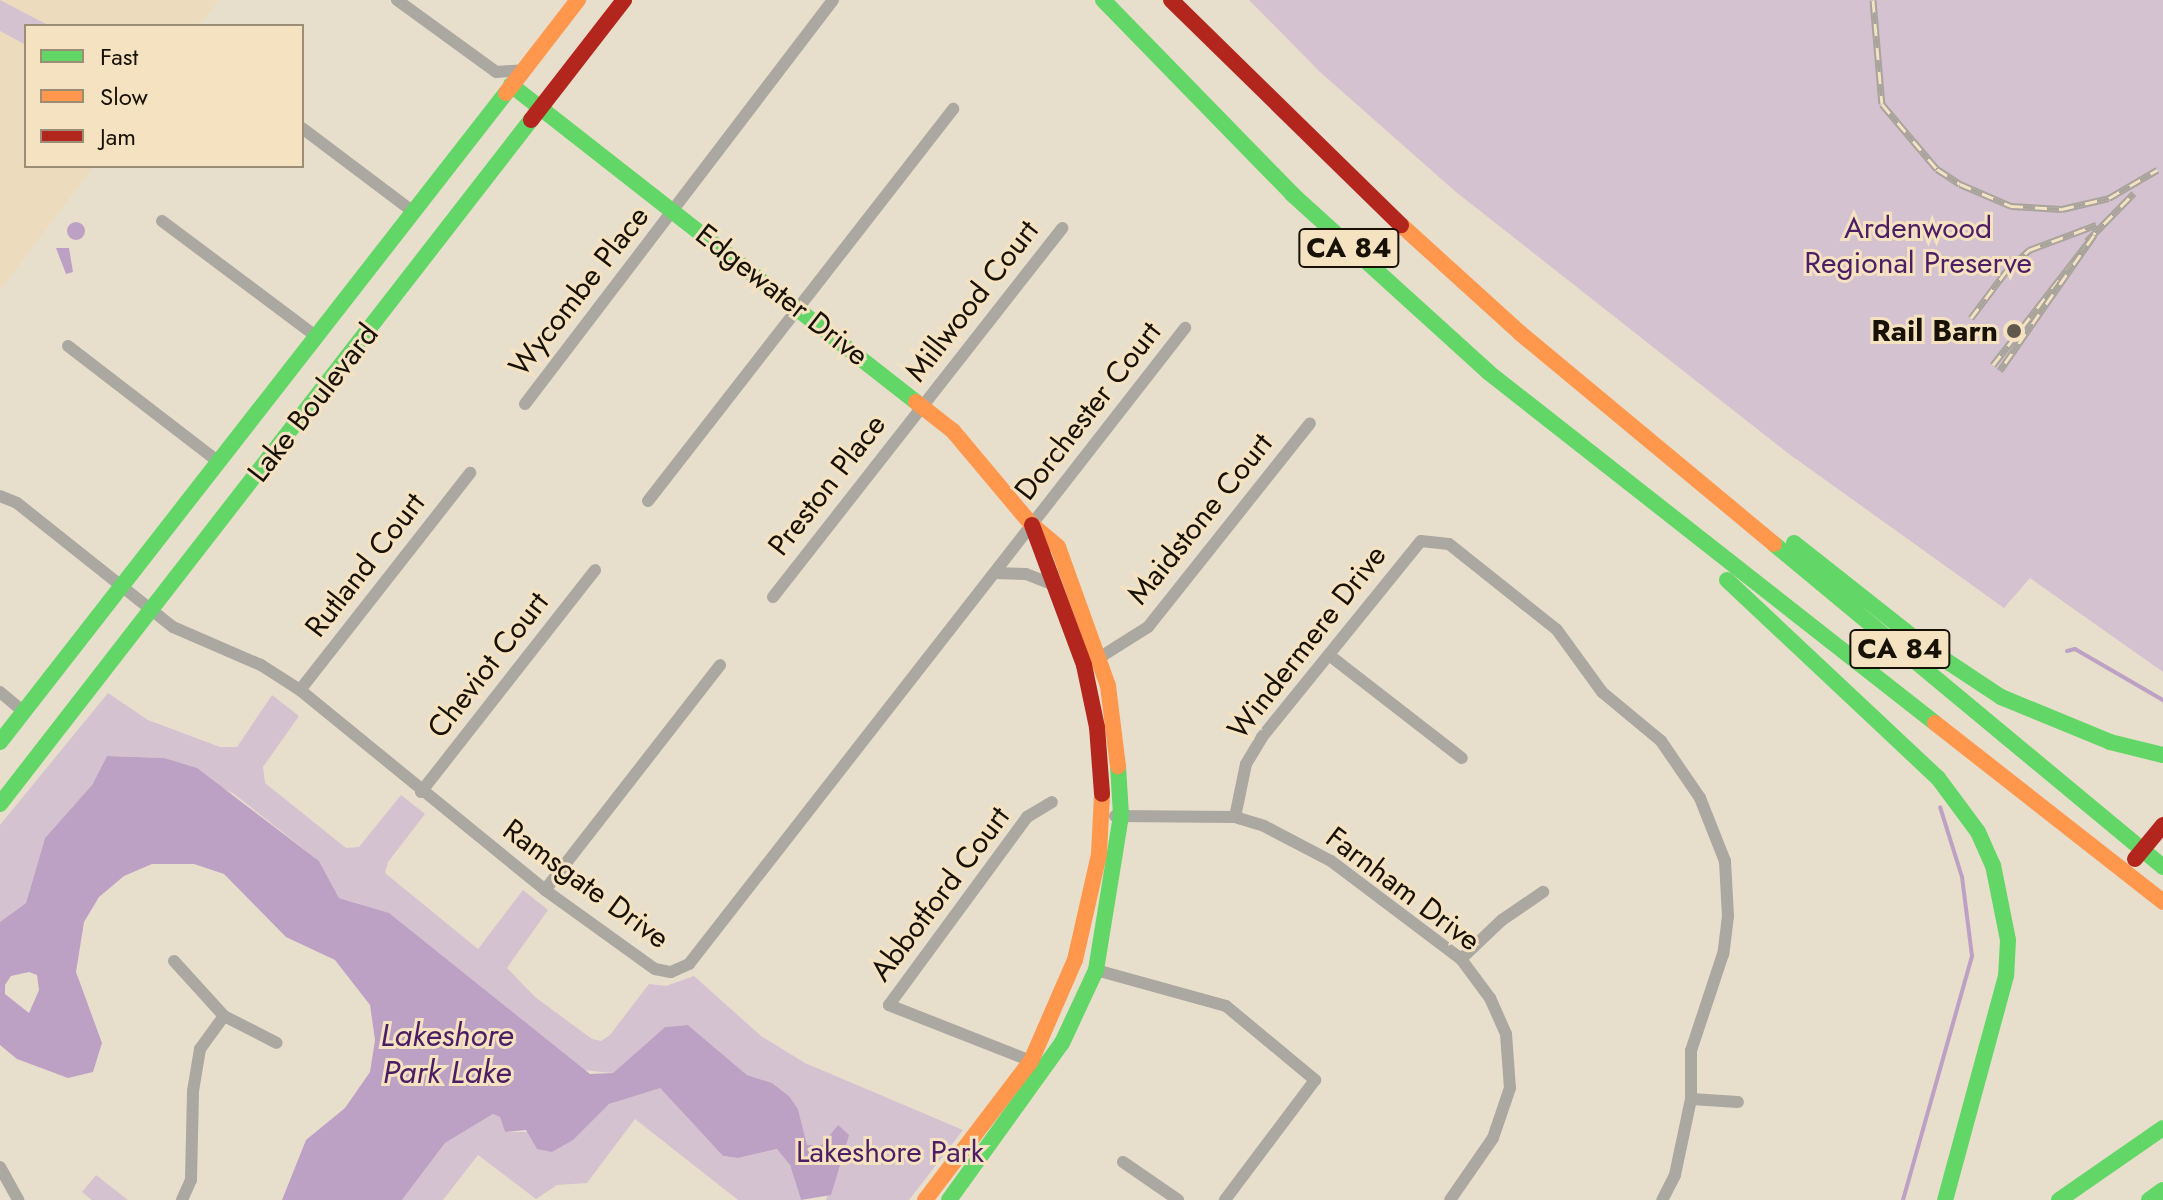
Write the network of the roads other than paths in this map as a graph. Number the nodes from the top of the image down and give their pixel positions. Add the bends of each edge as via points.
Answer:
1 (397, 0) edge
2 (578, 0) edge
3 (624, 0) edge
4 (833, 0) edge
5 (1103, 0) edge
6 (1171, 0) edge
7 (523, 70) junction
8 (496, 72) junction
9 (506, 92) junction
10 (543, 108) junction
11 (953, 109) dead end
12 (304, 130) edge
13 (674, 210) junction
14 (412, 211) junction
15 (162, 221) dead end
16 (1062, 228) dead end
17 (798, 308) junction
18 (1185, 328) dead end
19 (313, 334) junction
20 (68, 346) dead end
21 (525, 404) dead end
22 (922, 405) junction
23 (1310, 423) dead end
24 (1677, 459) junction
25 (216, 460) junction
26 (470, 473) dead end
27 (1614, 476) junction
28 (0, 496) edge
29 (648, 501) dead end
30 (1032, 525) junction
31 (595, 570) dead end
32 (995, 573) junction
33 (1052, 584) junction
34 (121, 587) junction
35 (773, 597) dead end
36 (151, 610) junction
37 (1329, 655) junction
38 (1092, 662) junction
39 (720, 665) dead end
40 (300, 690) junction
41 (0, 692) edge
42 (24, 712) junction
43 (0, 742) edge
44 (2156, 754) edge
45 (1462, 758) dead end
46 (421, 792) junction
47 (1052, 802) dead end
48 (0, 804) edge
49 (1112, 816) junction
50 (1235, 817) junction
51 (2163, 825) edge
52 (2142, 850) junction
53 (2163, 867) edge
54 (2125, 872) junction
55 (545, 890) junction
56 (1543, 892) dead end
57 (2163, 902) edge
58 (1461, 959) junction
59 (174, 961) dead end
60 (1096, 970) junction
61 (224, 1016) junction
62 (277, 1043) dead end
63 (1038, 1064) junction
64 (1691, 1099) junction
65 (1738, 1102) dead end
66 (2163, 1122) edge
67 (2163, 1128) edge
68 (2116, 1159) junction
69 (1123, 1162) dead end
70 (0, 1167) edge
71 (2163, 1190) edge
72 (18, 1200) edge
73 (182, 1200) edge
74 (925, 1200) edge
75 (949, 1200) edge
76 (1178, 1200) edge
77 (1225, 1200) edge
78 (1450, 1200) edge
79 (1662, 1200) edge
80 (1945, 1200) edge
81 (2059, 1200) edge
82 (2149, 1200) edge

1 - 8 street
2 - 7 main road, Lake Boulevard
3 - 10 main road, Lake Boulevard
4 - 13 street, Wycombe Place
5 - 27 main road, CA 84 via 1387,283
6 - 24 main road, CA 84 via 1426,250
7 - 8 street
7 - 9 main road, Lake Boulevard
8 - 9 street
9 - 10 main road, Edgewater Drive
9 - 14 main road, Lake Boulevard
10 - 13 main road, Edgewater Drive
10 - 36 main road, Lake Boulevard
11 - 17 street
12 - 14 street
13 - 17 main road, Edgewater Drive
13 - 21 street, Wycombe Place
14 - 19 main road, Lake Boulevard
15 - 19 street
16 - 22 street, Millwood Court
17 - 22 main road, Edgewater Drive
17 - 29 street
18 - 30 street, Dorchester Court
19 - 25 main road, Lake Boulevard
20 - 25 street
22 - 30 main road, Edgewater Drive via 982,460
22 - 35 street, Preston Place
23 - 38 street, Maidstone Court via 1148,627
24 - 44 main road via 1731,493 1927,648 2001,697
24 - 52 main road, CA 84
25 - 34 main road, Lake Boulevard
26 - 40 street, Rutland Court
27 - 54 main road
27 - 80 main road via 1915,756 1978,832 2003,903 2006,976
28 - 34 street, Ramsgate Drive
30 - 32 street, Ramsgate Drive
30 - 33 main road, Edgewater Drive
30 - 38 main road, Edgewater Drive via 1058,547 1092,627
31 - 46 street, Cheviot Court
32 - 33 street via 1026,574
32 - 55 street, Ramsgate Drive via 689,964 671,972 655,969
33 - 38 main road, Edgewater Drive
34 - 36 street, Ramsgate Drive
34 - 42 main road, Lake Boulevard
36 - 40 street, Ramsgate Drive via 173,627 261,665
36 - 48 main road, Lake Boulevard
37 - 45 street
37 - 50 street, Windermere Drive via 1246,764
37 - 64 street, Windermere Drive via 1414,547 1440,541 1557,630 1602,692 1661,741 1700,798 1725,861 1728,916 1723,954 1691,1051
38 - 49 main road, Edgewater Drive via 1116,733
39 - 55 street
40 - 46 street, Ramsgate Drive
41 - 42 street
42 - 43 main road, Lake Boulevard
46 - 55 street, Ramsgate Drive
47 - 63 street, Abbotford Court via 1027,817 889,1005
49 - 50 street, Farnham Drive
49 - 60 main road, Edgewater Drive via 1112,892
49 - 63 main road, Edgewater Drive via 1087,923
50 - 58 street, Farnham Drive via 1331,861
51 - 52 main road
52 - 53 main road, CA 84
52 - 54 main road
54 - 57 main road
56 - 58 street via 1502,920
58 - 78 street, Farnham Drive via 1490,998 1506,1034 1510,1088 1493,1138
59 - 61 street
60 - 63 main road, Edgewater Drive
60 - 77 street via 1226,1006 1315,1080
61 - 62 street
61 - 73 street via 200,1049 193,1091 191,1180
63 - 74 main road, Edgewater Drive
63 - 75 main road, Edgewater Drive
64 - 65 street
64 - 79 street, Windermere Drive via 1675,1175
66 - 68 main road
67 - 68 main road
68 - 81 main road
69 - 76 street
70 - 72 street
71 - 82 main road

